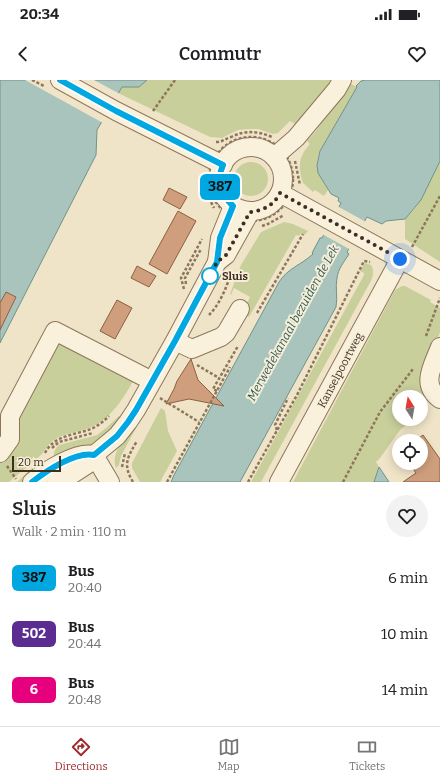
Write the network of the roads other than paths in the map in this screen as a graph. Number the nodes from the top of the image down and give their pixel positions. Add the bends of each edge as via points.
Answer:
1 (60, 80) edge
2 (342, 80) edge
3 (281, 150) junction
4 (218, 163) junction
5 (289, 202) junction
6 (227, 207) junction
7 (254, 219) junction
8 (405, 254) junction
9 (217, 262) junction
10 (440, 281) edge
11 (240, 309) dead end
12 (175, 341) junction
13 (432, 345) edge
14 (152, 381) junction
15 (440, 399) edge
16 (0, 453) edge
17 (94, 455) junction
18 (24, 481) edge
19 (57, 482) edge
20 (110, 482) edge
21 (280, 482) edge

1 - 4 street
2 - 3 street via 296,138
3 - 4 street via 246,148
3 - 5 street via 283,184
4 - 6 street via 221,190 226,198
5 - 7 street via 275,201 259,210
5 - 8 street via 316,212 372,243
6 - 7 street via 241,210
6 - 9 street
7 - 9 street via 226,255
8 - 10 street
8 - 21 street, Kanselpoortweg
9 - 12 street
11 - 12 street via 226,333 216,340 192,349
12 - 14 street
13 - 15 street via 429,379 431,390
14 - 16 street via 55,331 10,416 10,439
14 - 17 street via 128,422 117,436
17 - 18 street via 83,454
17 - 19 street via 80,470
17 - 20 street

